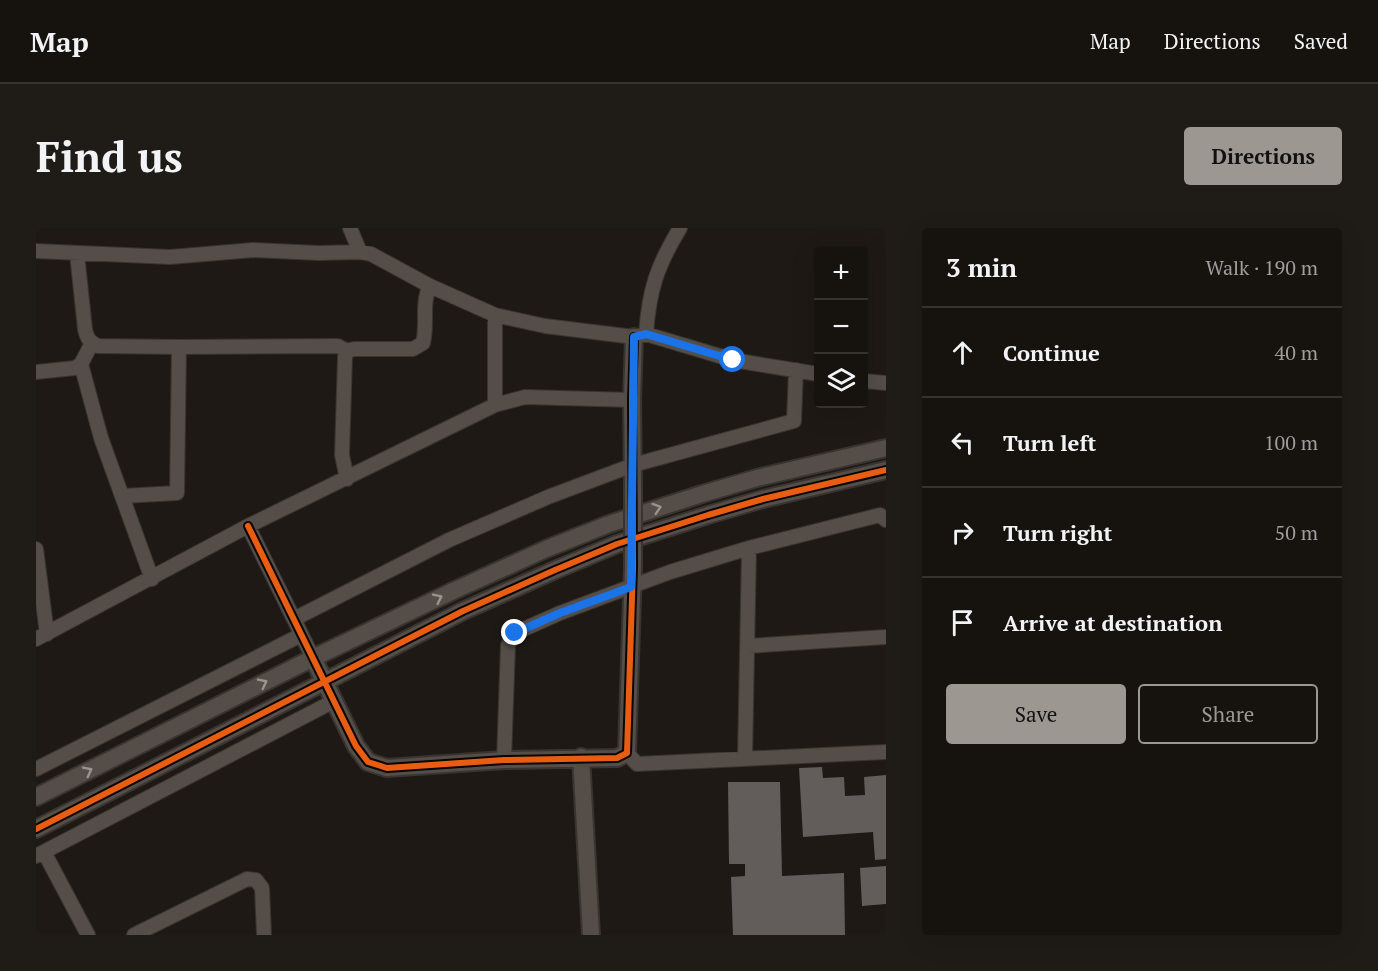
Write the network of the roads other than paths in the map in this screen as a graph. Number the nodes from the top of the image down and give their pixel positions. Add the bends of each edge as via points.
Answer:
1 (350, 228) edge
2 (680, 228) edge
3 (36, 251) edge
4 (360, 252) junction
5 (77, 254) junction
6 (430, 286) junction
7 (495, 315) junction
8 (640, 335) junction
9 (92, 343) junction
10 (179, 347) junction
11 (347, 351) junction
12 (81, 364) junction
13 (796, 370) junction
14 (36, 372) edge
15 (814, 373) edge
16 (868, 381) edge
17 (886, 383) edge
18 (632, 400) junction
19 (495, 405) junction
20 (886, 447) edge
21 (633, 465) junction
22 (886, 470) edge
23 (346, 479) junction
24 (122, 496) junction
25 (886, 520) edge
26 (248, 526) junction
27 (749, 548) junction
28 (36, 549) edge
29 (152, 579) junction
30 (631, 587) junction
31 (294, 619) junction
32 (301, 635) junction
33 (41, 637) edge
34 (886, 637) edge
35 (748, 646) junction
36 (313, 658) junction
37 (324, 682) junction
38 (334, 701) junction
39 (886, 752) edge
40 (627, 753) junction
41 (581, 757) junction
42 (745, 759) junction
43 (504, 760) junction
44 (36, 769) edge
45 (36, 797) edge
46 (36, 829) edge
47 (40, 854) edge
48 (88, 935) edge
49 (134, 935) edge
50 (264, 935) edge
51 (591, 935) edge

1 - 4 street
2 - 8 street via 662,258
3 - 5 street
4 - 5 street via 253,250 170,257
4 - 6 street via 371,254
5 - 9 street via 85,329
6 - 7 street
6 - 11 street via 425,294 423,343 413,349
7 - 8 street via 545,326
7 - 19 street
8 - 13 street via 733,360
8 - 18 street
9 - 10 street
9 - 12 street
10 - 11 street via 338,346
10 - 24 street via 177,493
11 - 23 street via 342,455
12 - 14 street via 75,369
12 - 24 street
13 - 15 street
13 - 21 street via 794,421
16 - 17 street
18 - 19 street via 525,397
18 - 21 street
19 - 23 street
36 -> 20 street via 453,591 609,524 757,477
21 - 30 street, bridge
21 - 31 street via 449,540
22 - 37 street via 763,499 617,544 463,611
23 - 26 street
24 - 29 street
25 - 27 street via 880,515
26 - 29 street
26 - 31 street
27 - 30 street
27 - 35 street
28 - 33 street
29 - 33 street
30 - 40 street
30 - 43 street via 515,633 508,645
31 - 32 street
32 - 36 street
32 - 44 street
34 - 35 street
35 - 42 street
36 - 37 street
45 -> 36 street
37 - 38 street
37 - 46 street
38 - 43 street via 368,762 387,768
38 - 47 street
39 - 42 street
40 - 41 street via 617,758
40 - 42 street via 638,764
41 - 43 street
41 - 51 street
47 - 48 street
49 - 50 street via 247,879 256,879 262,888

